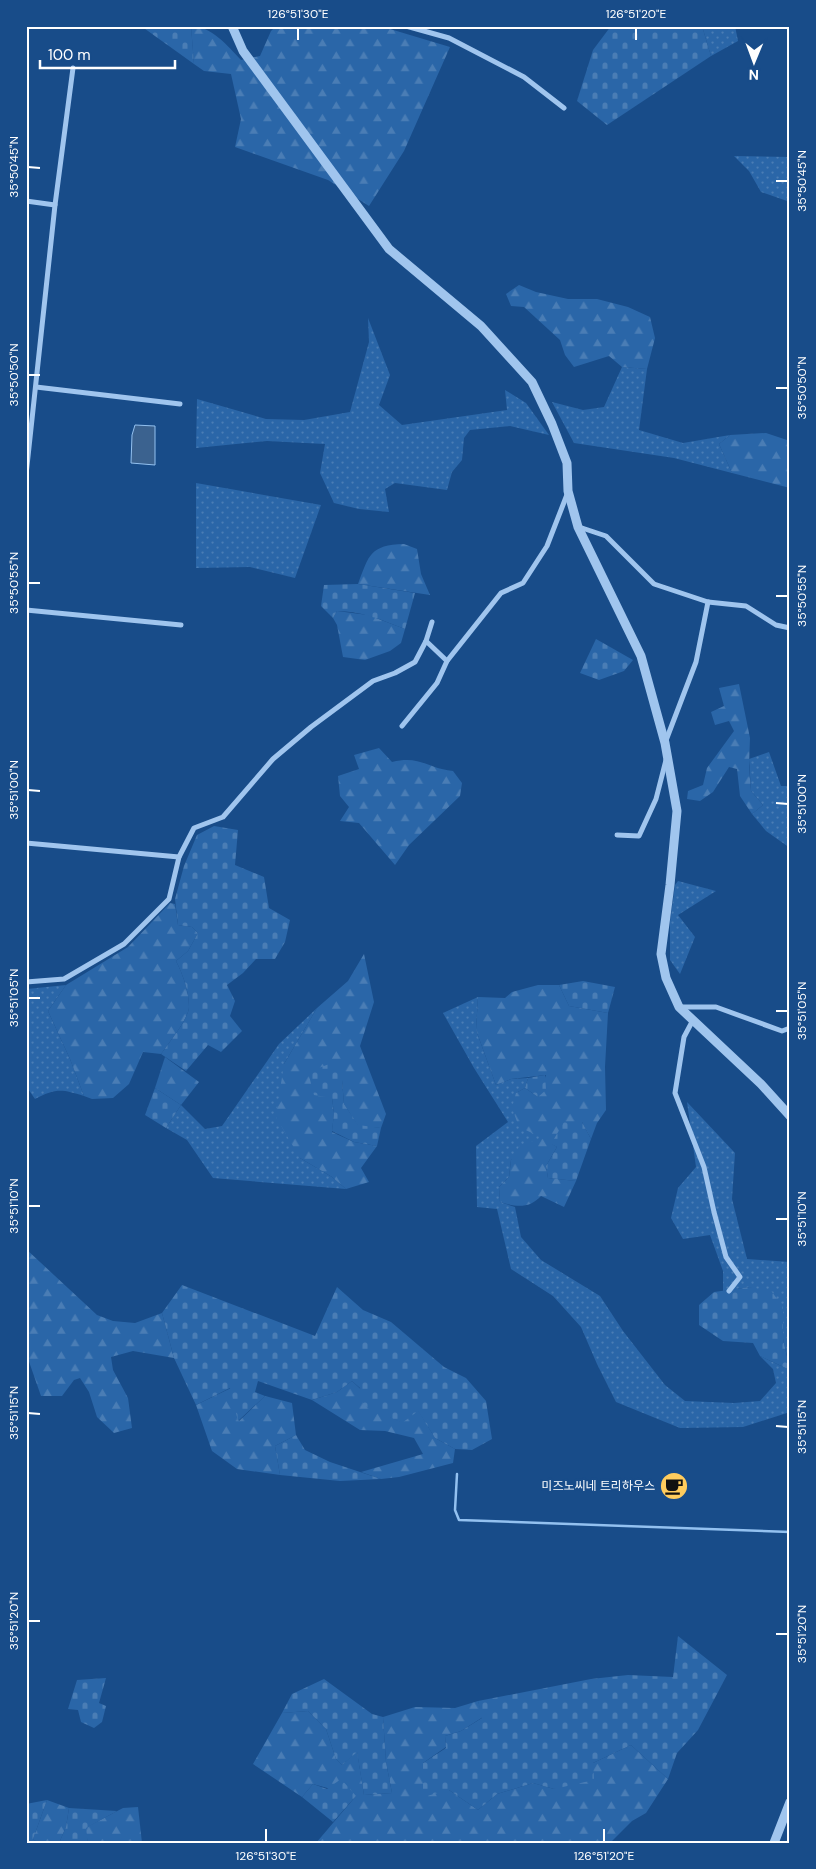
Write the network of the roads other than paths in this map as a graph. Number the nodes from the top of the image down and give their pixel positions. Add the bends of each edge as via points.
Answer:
1 (232, 26) edge
2 (406, 26) edge
3 (73, 68) dead end
4 (564, 108) dead end
5 (26, 201) edge
6 (55, 204) junction
7 (36, 387) junction
8 (180, 404) dead end
9 (26, 475) edge
10 (568, 491) junction
11 (578, 527) junction
12 (708, 602) junction
13 (26, 610) edge
14 (432, 622) dead end
15 (180, 625) dead end
16 (790, 628) edge
17 (426, 640) junction
18 (447, 661) junction
19 (402, 726) dead end
20 (665, 743) junction
21 (667, 755) junction
22 (617, 835) dead end
23 (26, 843) edge
24 (179, 858) junction
25 (26, 982) edge
26 (680, 1007) junction
27 (693, 1020) junction
28 (790, 1028) edge
29 (790, 1116) edge
30 (729, 1291) dead end
31 (790, 1802) edge
32 (774, 1843) edge

1 - 10 street via 243,51 389,249 481,326 532,382 567,463
2 - 4 street via 449,38 524,77
3 - 6 street
5 - 6 street
6 - 7 street
7 - 8 street
7 - 9 street
10 - 11 street
10 - 18 street via 547,546 523,583 501,593
11 - 12 street via 606,536 654,584
11 - 20 street via 641,656
12 - 16 street via 746,606 776,625
12 - 20 street via 696,662
13 - 15 street
14 - 17 street
17 - 18 street
17 - 24 street via 415,662 373,681 311,726 273,759 223,817 194,828
18 - 19 street via 437,683
20 - 21 street
21 - 22 street via 656,799 639,836
21 - 26 street via 677,811 661,954 666,978
23 - 24 street
24 - 25 street via 169,899 124,944 64,979
26 - 27 street
26 - 28 street via 716,1007 782,1031
27 - 29 street
27 - 30 street via 684,1038 675,1093 704,1166 726,1257 740,1277
31 - 32 street

